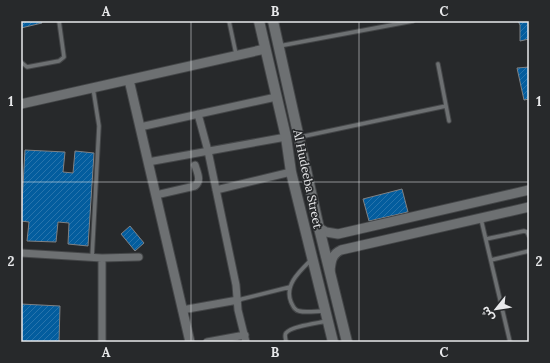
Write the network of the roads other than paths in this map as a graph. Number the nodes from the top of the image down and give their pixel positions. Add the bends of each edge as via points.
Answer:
1 (59, 21) edge
2 (229, 21) edge
3 (259, 21) edge
4 (273, 21) edge
5 (413, 21) edge
6 (278, 46) junction
7 (265, 49) junction
8 (236, 55) junction
9 (21, 62) edge
10 (438, 64) dead end
11 (129, 80) junction
12 (93, 88) junction
13 (276, 96) junction
14 (21, 104) edge
15 (446, 106) junction
16 (198, 114) junction
17 (449, 121) dead end
18 (140, 127) junction
19 (286, 137) junction
20 (299, 138) junction
21 (208, 151) junction
22 (148, 162) junction
23 (195, 165) dead end
24 (291, 172) junction
25 (216, 190) junction
26 (529, 190) edge
27 (156, 195) junction
28 (529, 207) edge
29 (480, 218) junction
30 (319, 228) junction
31 (359, 229) junction
32 (529, 236) edge
33 (486, 239) junction
34 (354, 247) junction
35 (529, 251) edge
36 (21, 253) edge
37 (139, 257) dead end
38 (92, 258) junction
39 (102, 258) junction
40 (313, 258) junction
41 (491, 260) junction
42 (330, 272) junction
43 (290, 287) junction
44 (238, 300) junction
45 (182, 310) junction
46 (325, 311) junction
47 (328, 321) junction
48 (245, 339) edge
49 (102, 342) edge
50 (190, 342) edge
51 (207, 342) edge
52 (286, 342) edge
53 (333, 342) edge
54 (347, 342) edge
55 (510, 342) edge

1 - 9 lane via 64,57 59,61 27,67
2 - 8 lane
3 - 7 main road, Al Hudeeba Street
4 - 6 main road, Al Hudeeba Street
5 - 6 lane
6 - 20 main road, Al Hudeeba Street
7 - 8 street
7 - 13 main road, Al Hudeeba Street
8 - 11 street
10 - 15 lane
11 - 12 street
11 - 18 street
12 - 14 street
12 - 38 lane via 99,126
13 - 16 street
13 - 19 main road, Al Hudeeba Street
15 - 17 lane
15 - 20 lane
16 - 18 street
16 - 21 street
18 - 22 street
19 - 21 street
19 - 24 main road, Al Hudeeba Street
20 - 30 main road, Al Hudeeba Street
21 - 22 street
21 - 25 street
22 - 27 street
23 - 27 street via 198,184
24 - 25 street
24 - 40 main road, Al Hudeeba Street
25 - 44 street
26 - 31 street
27 - 45 street
28 - 29 street
29 - 33 lane
29 - 34 street
30 - 31 street via 338,234
30 - 42 main road, Al Hudeeba Street
31 - 34 street via 339,241 342,246
32 - 33 lane via 524,231
33 - 41 lane
34 - 42 street via 336,253
35 - 41 lane
36 - 38 street
37 - 39 street
38 - 39 street
39 - 49 street
40 - 43 lane via 295,277
40 - 46 main road, Al Hudeeba Street
41 - 55 lane
42 - 54 main road, Al Hudeeba Street
43 - 44 lane
43 - 46 lane via 290,300 294,309 299,312
44 - 45 street
44 - 48 street
45 - 50 street
46 - 47 main road, Al Hudeeba Street
47 - 52 lane via 286,332
47 - 53 main road, Al Hudeeba Street
48 - 51 street

